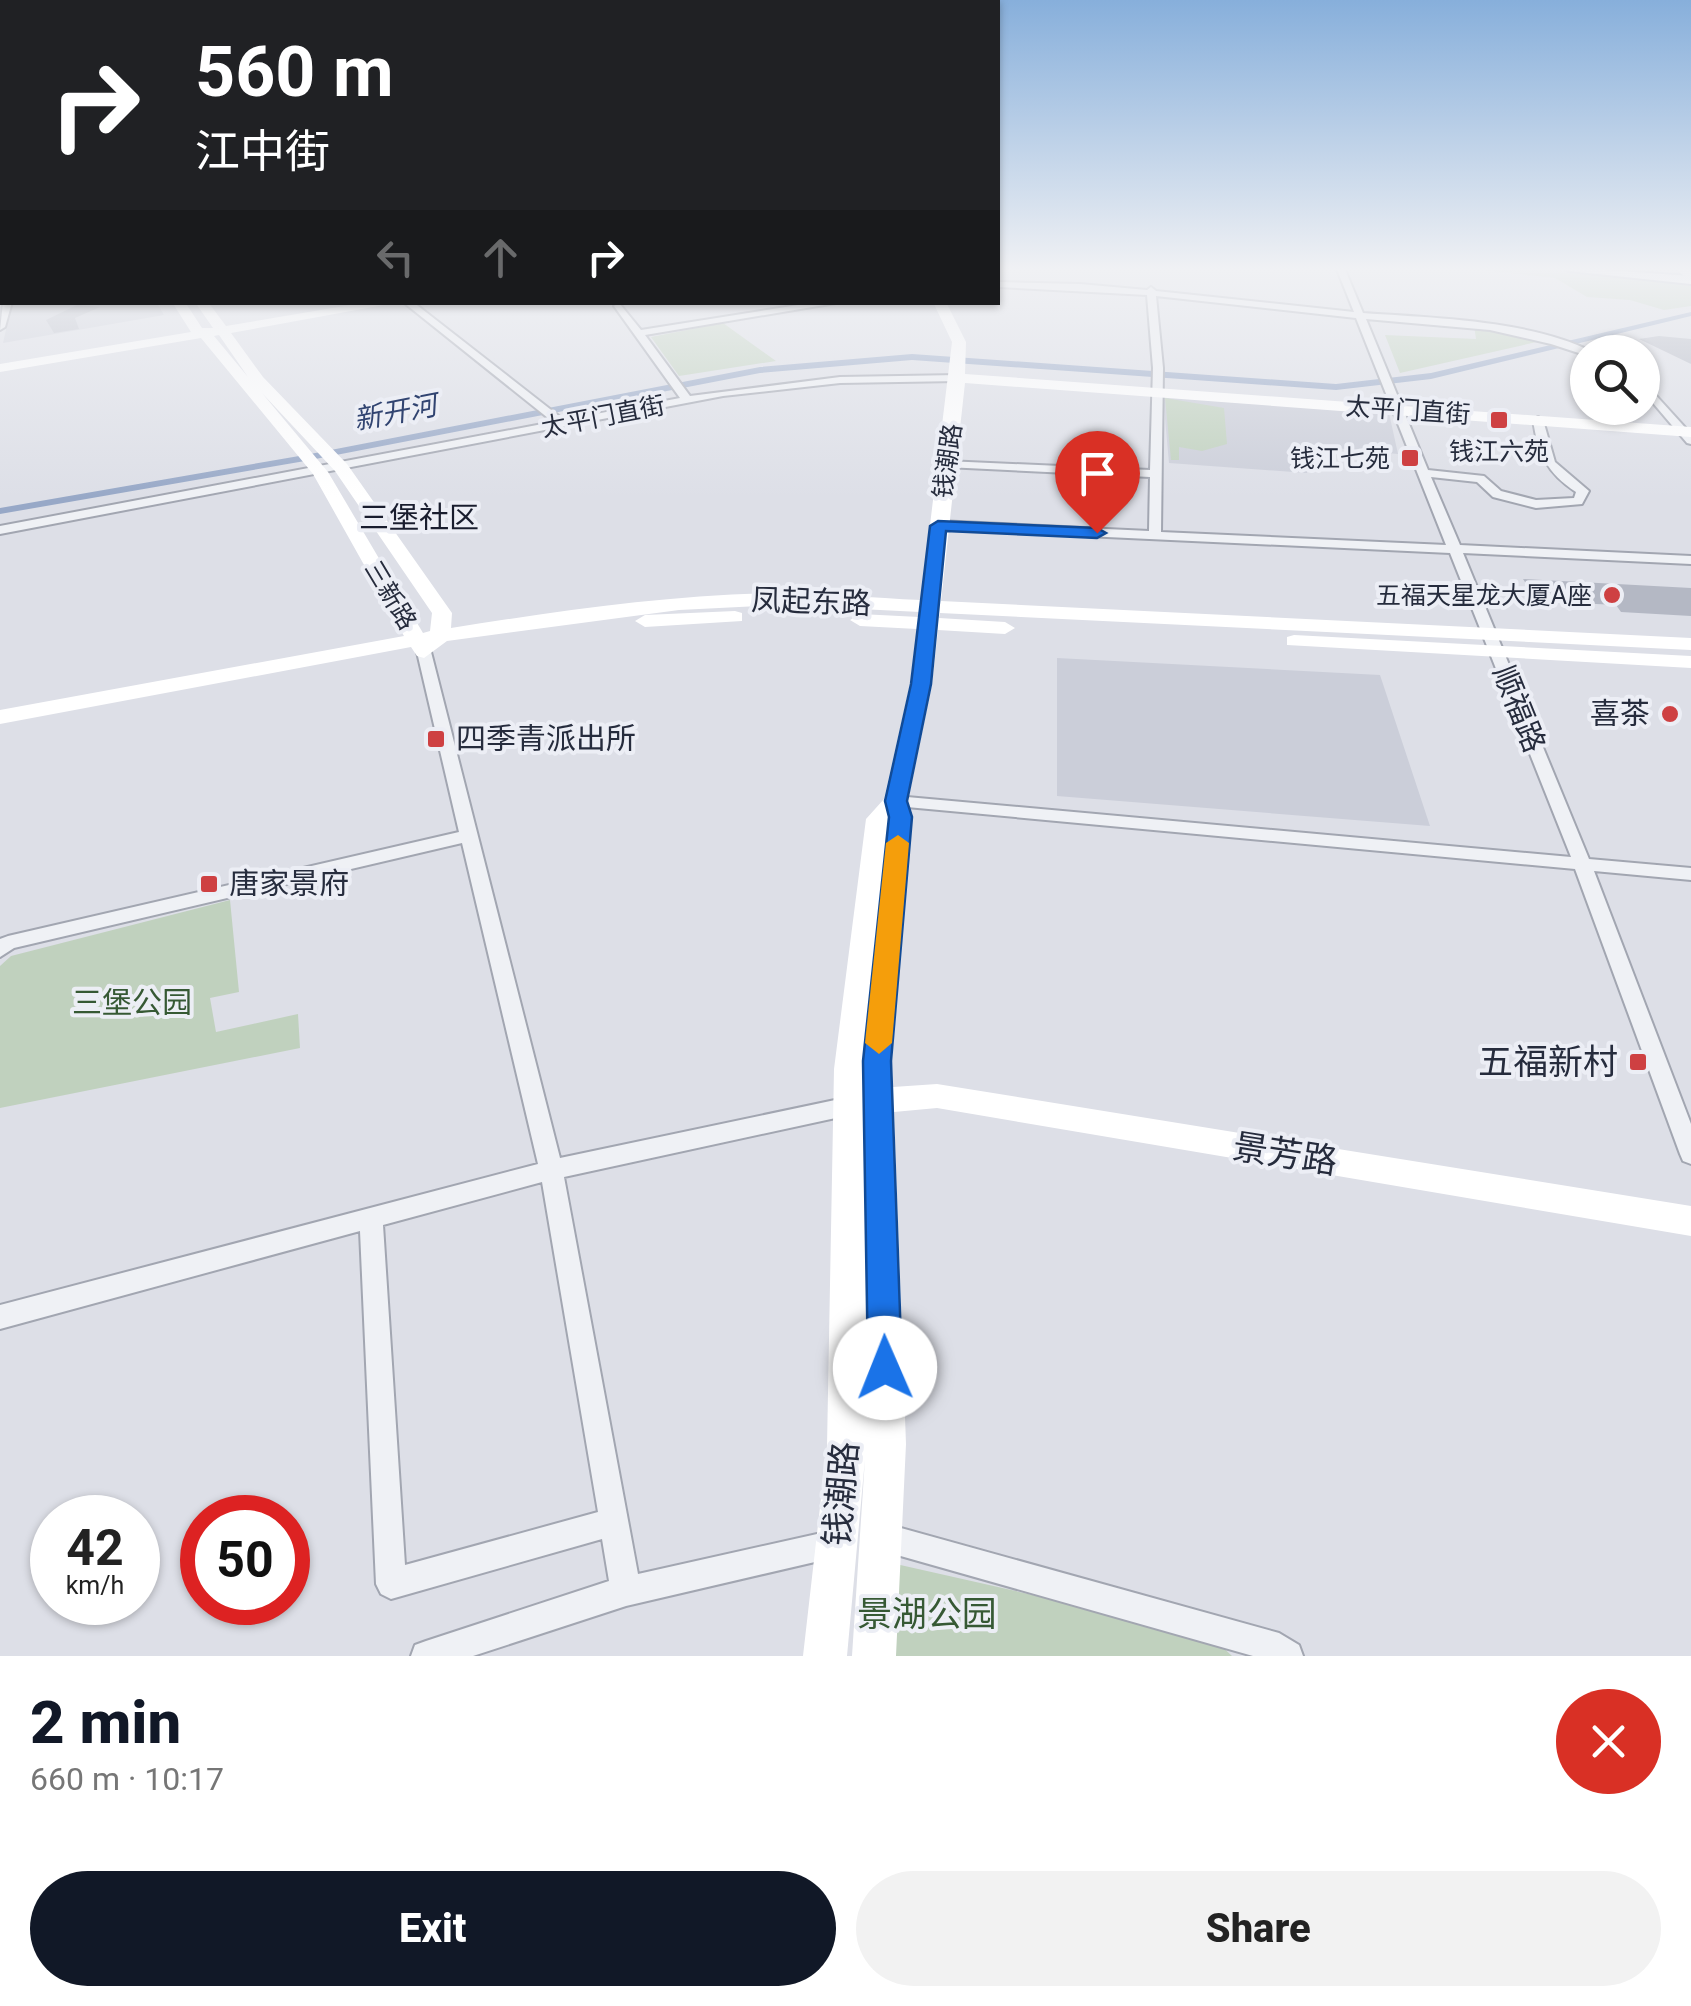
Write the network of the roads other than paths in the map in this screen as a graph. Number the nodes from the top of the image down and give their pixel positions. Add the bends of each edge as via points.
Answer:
1 (104, 344) edge
2 (124, 344) edge
3 (210, 344) edge
4 (232, 344) edge
5 (463, 344) edge
6 (647, 344) edge
7 (956, 344) edge
8 (1156, 344) edge
9 (1374, 344) edge
10 (0, 360) edge
11 (959, 366) junction
12 (0, 368) edge
13 (1157, 387) junction
14 (681, 391) junction
15 (1660, 403) edge
16 (1400, 410) junction
17 (1538, 420) junction
18 (560, 421) junction
19 (1689, 435) edge
20 (946, 464) junction
21 (328, 467) junction
22 (1426, 473) junction
23 (1154, 474) junction
24 (938, 526) junction
25 (0, 530) edge
26 (1155, 536) junction
27 (1457, 550) junction
28 (1691, 560) edge
29 (929, 616) junction
30 (440, 636) junction
31 (1493, 642) junction
32 (1691, 644) edge
33 (421, 646) junction
34 (1691, 662) edge
35 (0, 717) edge
36 (0, 732) edge
37 (896, 801) junction
38 (467, 836) junction
39 (1580, 860) junction
40 (1691, 874) edge
41 (0, 950) edge
42 (863, 1104) junction
43 (1691, 1154) edge
44 (551, 1170) junction
45 (371, 1218) junction
46 (1691, 1222) edge
47 (0, 1318) edge
48 (614, 1522) junction
49 (883, 1536) junction
50 (837, 1544) junction
51 (626, 1591) junction
52 (426, 1656) edge
53 (825, 1656) edge
54 (874, 1656) edge
55 (1288, 1656) edge

1 - 10 main road
2 - 12 main road
3 - 21 main road, 三新路 via 301,450
4 - 21 main road, 三新路 via 320,446
5 - 18 street
6 - 14 street
7 - 11 main road, 钱潮路
8 - 13 street
9 - 16 street, 顺福路
11 - 13 main road, 太平门直街
11 - 14 street, 太平门直街
11 - 20 main road, 钱潮路
13 - 16 main road, 太平门直街
13 - 23 street
14 - 18 street, 太平门直街
15 - 19 street
16 - 17 main road, 太平门直街
16 - 22 street, 顺福路
17 - 19 main road, 太平门直街
17 - 22 street via 1552,472 1583,491 1578,501 1536,504 1497,494 1480,479
18 - 21 street, 太平门直街
20 - 23 street
20 - 24 main road, 钱潮路
21 - 25 street, 太平门直街
21 - 30 main road, 三新路 via 442,613
21 - 33 main road, 三新路
22 - 27 street, 顺福路
23 - 26 street
24 - 26 street
24 - 29 main road, 钱潮路
26 - 27 street
27 - 28 street
27 - 31 street, 顺福路
29 - 30 main road, 凤起东路 via 780,599 682,601
29 - 31 main road, 凤起东路
29 - 33 main road, 凤起东路 via 646,621
29 - 37 main road, 钱潮路
30 - 33 main road, 凤起东路
31 - 32 main road, 凤起东路
31 - 34 main road, 凤起东路
31 - 39 street, 顺福路
33 - 35 main road, 凤起东路
33 - 36 main road, 凤起东路
33 - 38 street
37 - 39 street
37 - 42 main road, 钱潮路 via 900,817 877,1061
38 - 41 street
38 - 44 street
39 - 40 street
39 - 43 street, 顺福路
42 - 44 street
42 - 46 main road, 景芳路 via 937,1096
42 - 49 main road, 钱潮路 via 886,1444
42 - 50 main road, 钱潮路
44 - 45 street
44 - 48 street
45 - 47 street
45 - 48 street via 391,1584
48 - 51 street
49 - 54 main road, 钱潮路
49 - 55 street via 1279,1648
50 - 51 street
50 - 53 main road, 钱潮路
51 - 52 street

